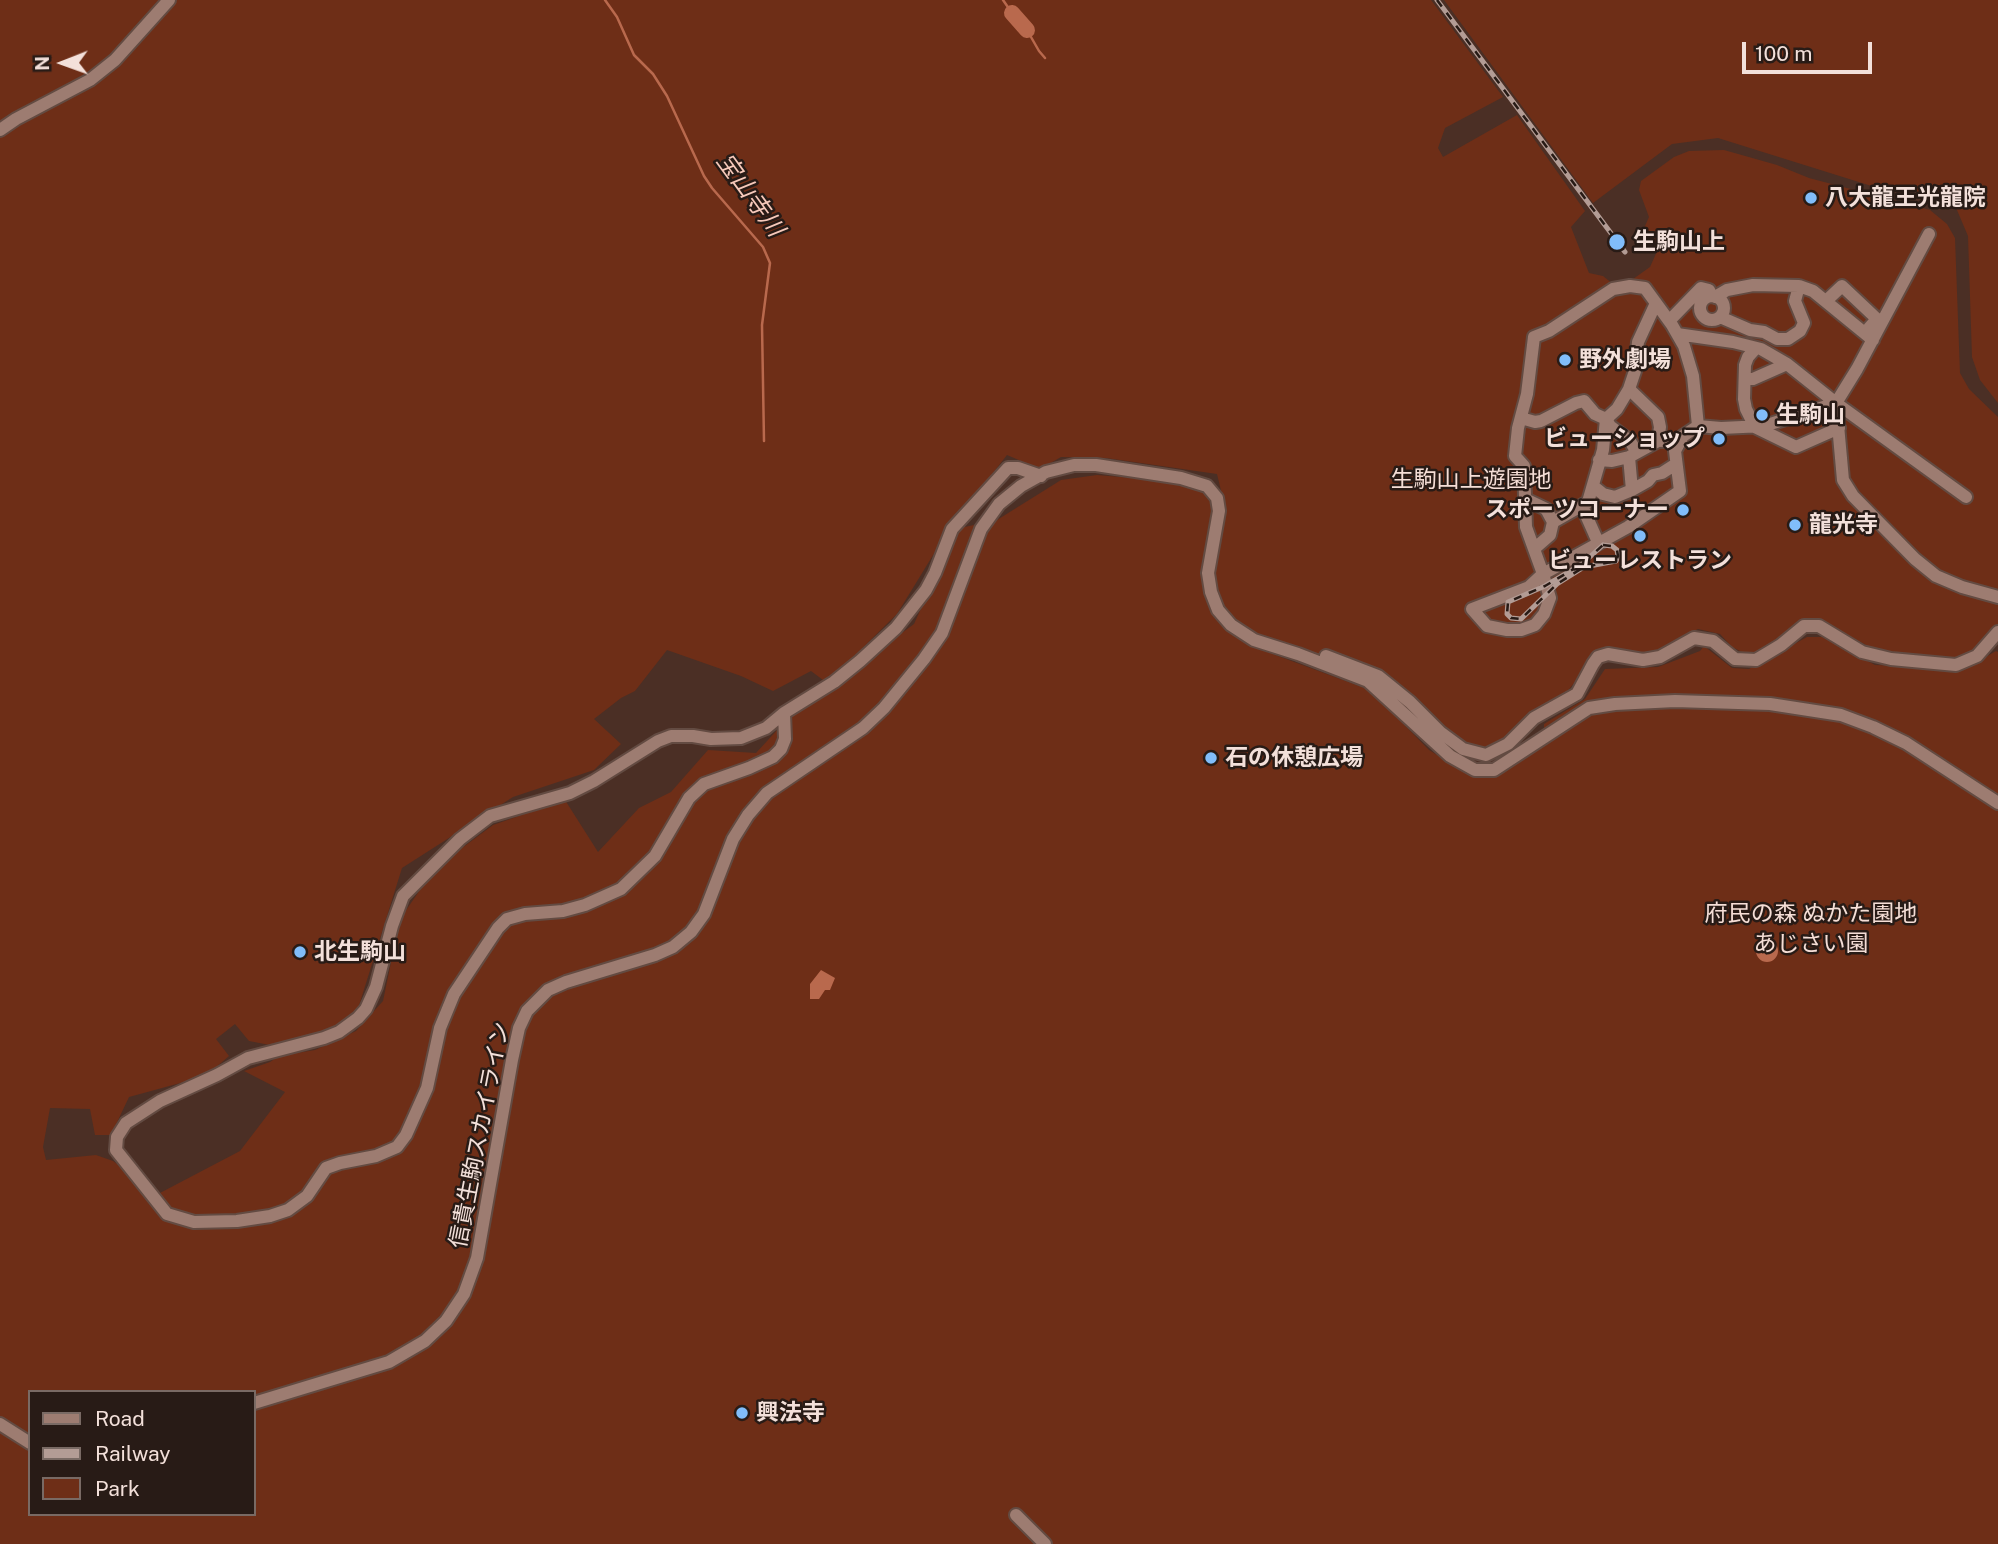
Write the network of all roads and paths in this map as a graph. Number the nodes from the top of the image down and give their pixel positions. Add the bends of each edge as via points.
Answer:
1 (169, 0) edge
2 (0, 130) edge
3 (1929, 234) dead end
4 (1799, 286) junction
5 (1713, 297) junction
6 (1826, 301) junction
7 (1656, 303) junction
8 (1720, 317) junction
9 (1669, 321) junction
10 (1677, 334) junction
11 (1868, 337) junction
12 (1756, 348) junction
13 (1787, 364) junction
14 (1745, 379) junction
15 (1629, 388) junction
16 (1836, 403) junction
17 (1521, 418) junction
18 (1606, 419) junction
19 (1698, 426) junction
20 (1755, 426) junction
21 (1839, 428) junction
22 (1658, 440) junction
23 (1681, 440) junction
24 (1632, 454) junction
25 (1600, 460) junction
26 (1676, 464) junction
27 (1041, 476) junction
28 (1593, 486) junction
29 (1632, 490) junction
30 (1966, 497) dead end
31 (1525, 499) junction
32 (1582, 506) junction
33 (1553, 522) junction
34 (1598, 542) junction
35 (1534, 549) junction
36 (1543, 574) junction
37 (1998, 597) edge
38 (1998, 632) edge
39 (1298, 654) junction
40 (784, 713) junction
41 (1998, 803) edge
42 (256, 1402) edge
43 (0, 1424) edge
44 (28, 1442) edge
45 (1016, 1515) dead end
46 (1045, 1544) edge

1 - 2 street via 90,80
3 - 11 street
4 - 5 street via 1753,285
4 - 6 street
4 - 8 street via 1795,301 1804,324 1788,339
5 - 8 street via 1724,307
5 - 8 street via 1701,303 1702,315 1713,320
5 - 9 street via 1702,288
6 - 11 street
6 - 11 street via 1842,286 1878,320
7 - 9 street
7 - 15 street via 1639,342
7 - 17 street via 1645,288 1613,289 1534,337
9 - 10 street
10 - 12 street
10 - 19 street via 1693,376
11 - 16 street
12 - 13 street
12 - 14 street via 1748,357
13 - 14 street
13 - 16 street
14 - 20 street via 1746,410
15 - 18 street
15 - 22 street via 1658,417
16 - 20 street via 1782,422
16 - 21 street
16 - 30 street
17 - 18 street via 1541,421 1584,401
17 - 31 street via 1515,456 1524,466
18 - 24 street via 1630,440
18 - 25 street
19 - 20 street
19 - 23 street
20 - 21 street via 1796,447
21 - 37 street via 1843,480 1863,509 1936,576
22 - 23 street
22 - 24 street
23 - 26 street via 1675,451
24 - 25 street
24 - 29 street
25 - 28 street
26 - 29 street
26 - 34 street via 1680,491
27 - 39 street, 信貴生駒スカイライン via 1074,465 1096,465 1207,486 1219,504 1208,573 1219,610 1248,637
27 - 40 street via 1008,468 952,529 930,582 896,628 822,691
27 - 42 street, 信貴生駒スカイライン via 999,504 981,529 942,633 884,708 767,793 748,816 733,839 704,914 691,932 655,955 548,990 527,1011 512,1060 477,1258 464,1294 446,1321 425,1341 389,1362
28 - 29 street via 1615,497
28 - 32 street
31 - 33 street via 1546,509
31 - 35 street via 1526,527
32 - 33 street
32 - 34 street
33 - 35 street via 1550,535
34 - 36 street
35 - 36 street
36 - 36 street via 1529,587 1472,609 1487,626 1521,630 1535,625 1550,598
38 - 39 street via 1978,656 1956,665 1863,652 1819,626 1804,626 1756,660 1735,659 1713,641 1694,638 1660,657 1643,660 1608,654 1593,663 1577,694 1534,718 1508,744 1486,755 1463,749 1378,676 1324,656
39 - 41 street, 信貴生駒スカイライン via 1368,681 1450,756 1475,770 1494,770 1589,708 1675,701 1770,704 1841,715 1873,727
40 - 40 street via 781,749 773,757 704,784 689,797 655,856 621,889 563,911 507,919 498,928 454,994 440,1028 427,1088 397,1147 326,1168 297,1205 270,1216 194,1222 167,1214 116,1150 117,1137 126,1123 160,1101 248,1058 324,1038 359,1018 376,987 403,896 490,816 570,793 671,736 741,738 766,728
43 - 44 street
45 - 46 street

